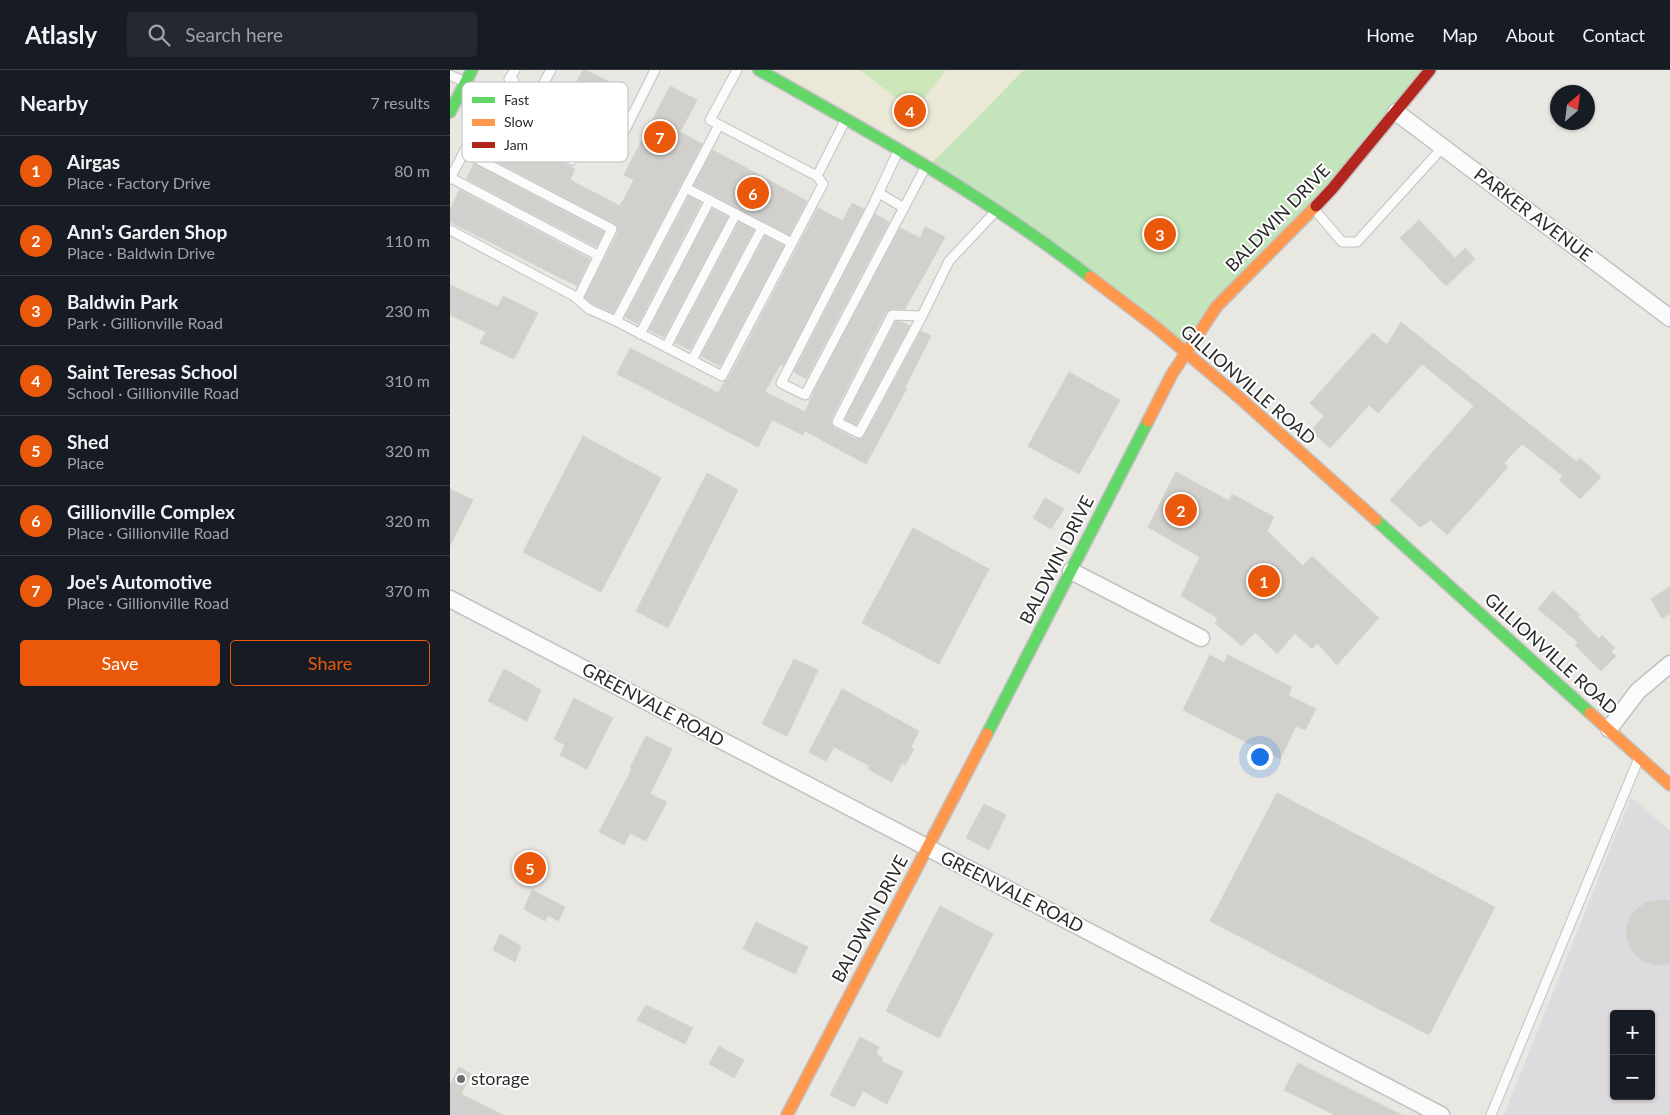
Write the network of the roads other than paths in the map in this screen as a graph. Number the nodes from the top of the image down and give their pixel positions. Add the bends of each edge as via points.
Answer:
1 (472, 70) edge
2 (655, 70) edge
3 (737, 70) edge
4 (759, 70) edge
5 (1430, 70) edge
6 (537, 73) dead end
7 (450, 74) edge
8 (549, 74) edge
9 (465, 82) joint
10 (462, 88) edge
11 (450, 112) edge
12 (1396, 112) junction
13 (846, 118) junction
14 (628, 124) edge
15 (719, 126) junction
16 (1443, 147) junction
17 (899, 148) junction
18 (462, 156) edge
19 (483, 162) edge
20 (926, 165) junction
21 (817, 176) junction
22 (450, 178) edge
23 (686, 188) junction
24 (879, 193) junction
25 (710, 200) junction
26 (904, 208) junction
27 (1314, 209) junction
28 (997, 210) junction
29 (736, 214) junction
30 (762, 228) junction
31 (450, 230) edge
32 (792, 243) junction
33 (599, 256) junction
34 (578, 298) junction
35 (922, 316) junction
36 (1670, 318) edge
37 (616, 321) junction
38 (640, 334) junction
39 (666, 347) junction
40 (1185, 352) junction
41 (692, 360) junction
42 (1071, 571) junction
43 (450, 599) edge
44 (1201, 638) dead end
45 (1670, 664) edge
46 (1609, 730) junction
47 (1639, 757) junction
48 (1670, 785) edge
49 (927, 847) junction
50 (787, 1115) edge
51 (1442, 1115) edge
52 (1491, 1115) edge

1 - 9 street
2 - 14 lane
3 - 15 lane via 710,120
4 - 13 street, GILLIONVILLE ROAD
5 - 12 street, BALDWIN DRIVE
6 - 8 lane
7 - 9 lane
10 - 11 street
12 - 16 street, PARKER AVENUE
12 - 27 street, BALDWIN DRIVE
13 - 17 street, GILLIONVILLE ROAD
13 - 21 lane
15 - 21 lane
15 - 23 lane
16 - 27 lane via 1357,242 1342,242
16 - 36 street, PARKER AVENUE
17 - 20 street, GILLIONVILLE ROAD
17 - 24 lane
18 - 22 lane
19 - 33 lane via 612,230
20 - 26 lane
20 - 28 street, GILLIONVILLE ROAD
21 - 32 lane via 823,184
22 - 33 lane
23 - 25 lane
23 - 37 lane
24 - 26 lane
24 - 26 lane via 782,383 804,395
25 - 29 lane
25 - 38 lane
27 - 40 street, BALDWIN DRIVE via 1217,306
28 - 35 lane via 950,261
28 - 40 street, GILLIONVILLE ROAD via 1078,268
29 - 30 lane
29 - 39 lane
30 - 32 lane
30 - 41 lane
31 - 34 lane
32 - 41 lane via 722,376
33 - 34 lane
34 - 37 lane via 588,309
35 - 35 lane via 859,433 838,422 892,315
37 - 38 lane
38 - 39 lane
39 - 41 lane
40 - 42 street, BALDWIN DRIVE
40 - 46 street, GILLIONVILLE ROAD
42 - 44 street
42 - 49 street, BALDWIN DRIVE
43 - 49 street, GREENVALE ROAD
45 - 46 street via 1638,691
46 - 47 street, GILLIONVILLE ROAD
47 - 48 street, GILLIONVILLE ROAD
47 - 52 lane
49 - 50 street, BALDWIN DRIVE
49 - 51 street, GREENVALE ROAD

